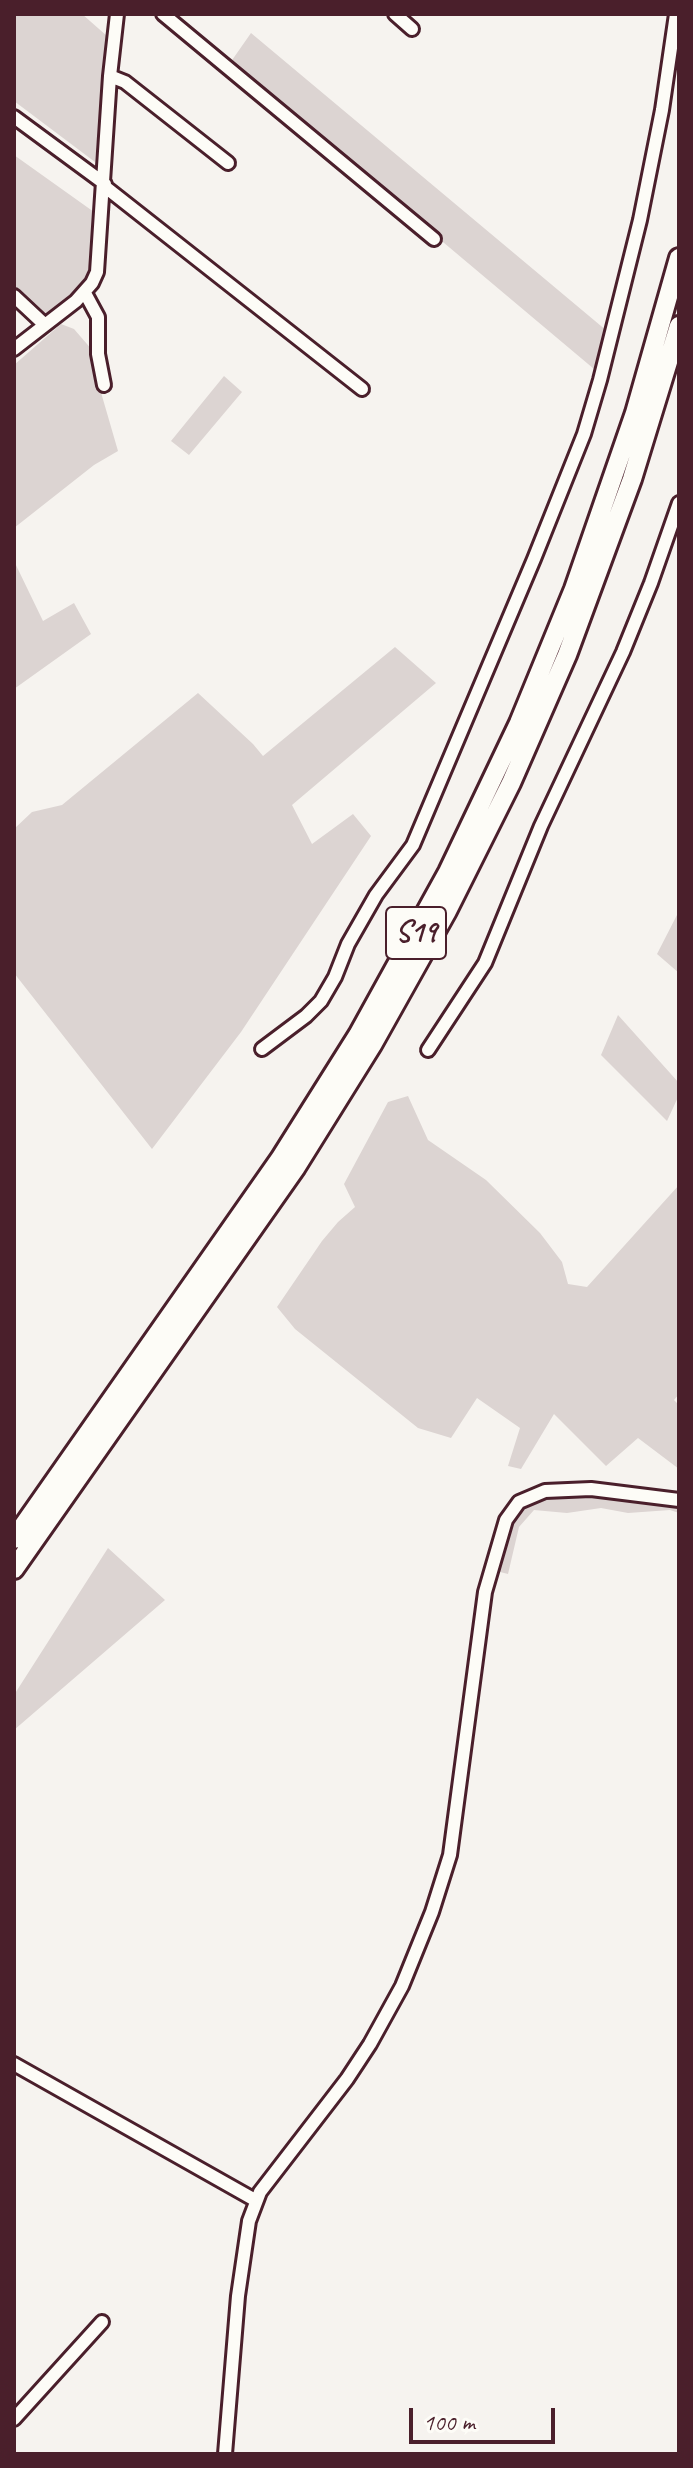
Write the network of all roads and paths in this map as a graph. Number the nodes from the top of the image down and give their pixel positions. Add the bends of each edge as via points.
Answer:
1 (117, 14) edge
2 (163, 14) edge
3 (395, 14) edge
4 (676, 14) edge
5 (412, 29) dead end
6 (110, 76) junction
7 (14, 117) edge
8 (228, 163) dead end
9 (104, 185) junction
10 (434, 239) dead end
11 (679, 258) edge
12 (85, 293) junction
13 (14, 296) edge
14 (45, 325) junction
15 (679, 326) edge
16 (14, 349) edge
17 (104, 385) dead end
18 (362, 389) dead end
19 (679, 503) edge
20 (262, 1049) dead end
21 (428, 1050) dead end
22 (679, 1500) edge
23 (14, 1539) edge
24 (14, 1569) edge
25 (14, 2064) edge
26 (255, 2200) junction
27 (102, 2322) dead end
28 (14, 2419) edge
29 (225, 2454) edge

1 - 6 street
2 - 10 street
3 - 5 street
4 - 20 street via 640,220 584,434 413,845 376,895 321,1001
6 - 8 street via 125,82
6 - 9 street
7 - 9 street
9 - 12 street via 99,265
9 - 18 street
11 - 23 highway, S19 via 635,413 578,578 519,723 448,872 358,1035 280,1159
12 - 14 street
12 - 17 street via 98,317
13 - 14 street
14 - 16 street
15 - 24 highway, S19 via 632,479 572,642 505,796 441,923 305,1154
19 - 21 street via 623,652 541,826 485,963
22 - 26 street via 591,1489 545,1491 519,1502 506,1520 485,1592 450,1855 432,1912 402,1986 370,2044
25 - 26 street
26 - 29 street via 244,2244
27 - 28 street

